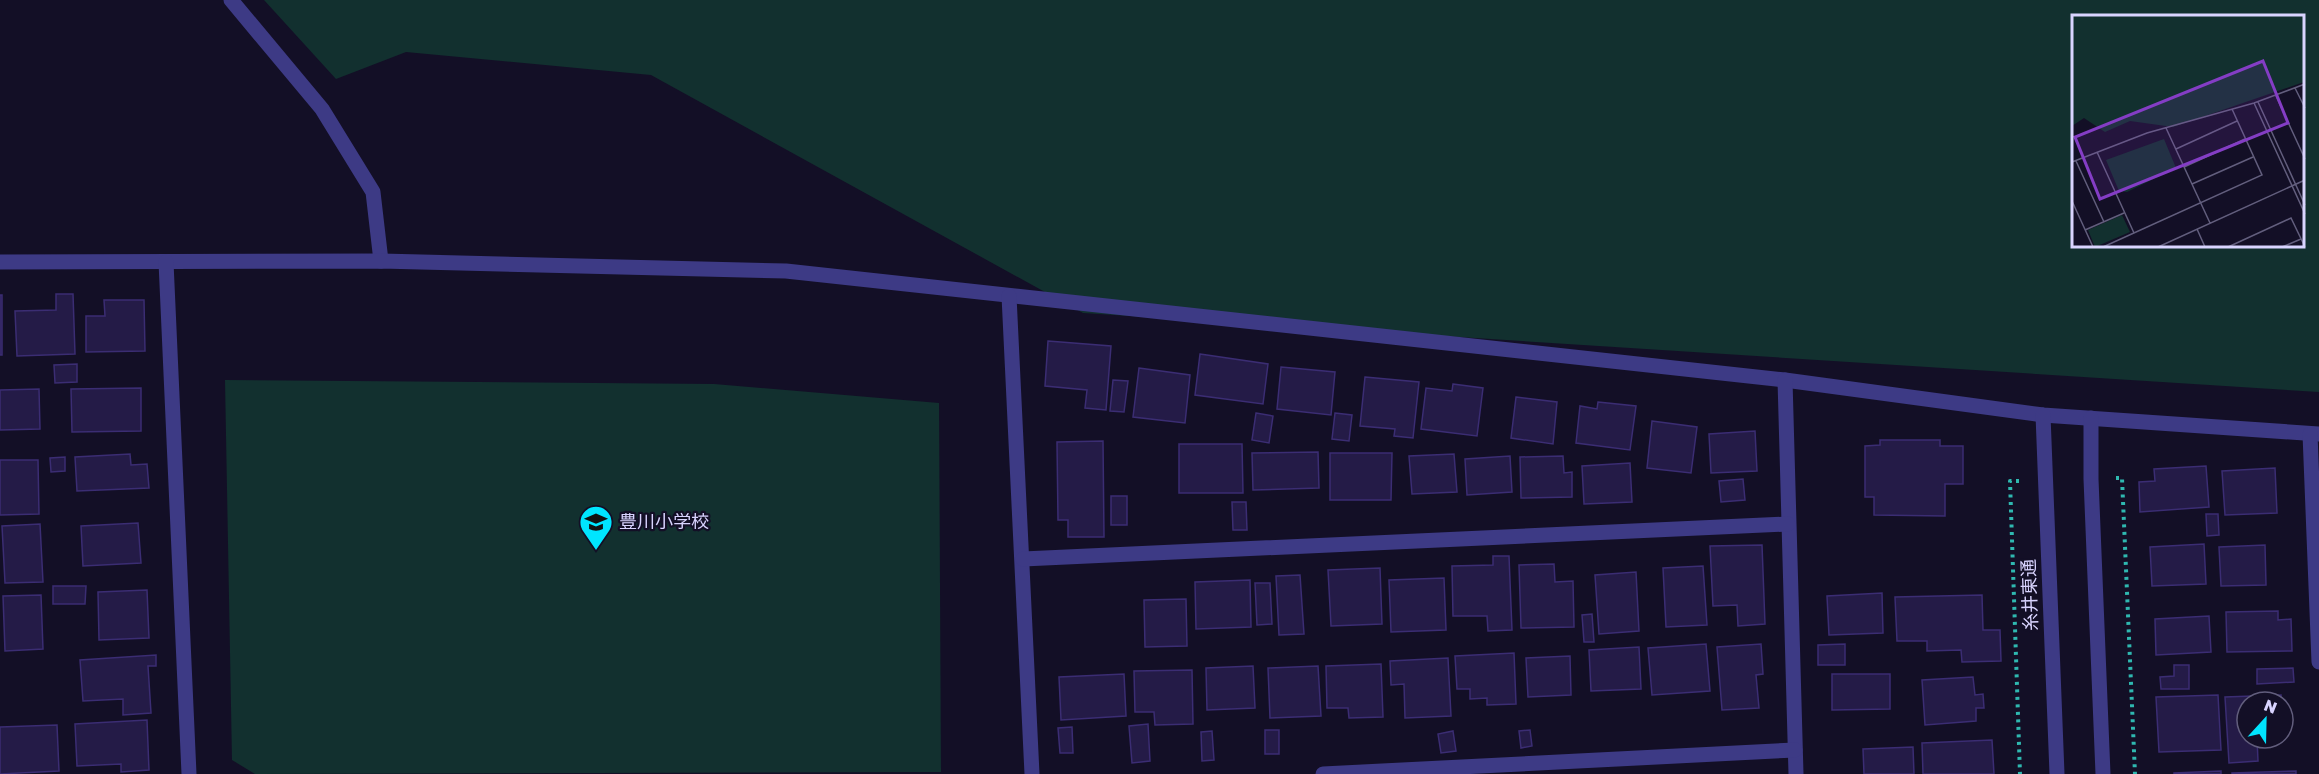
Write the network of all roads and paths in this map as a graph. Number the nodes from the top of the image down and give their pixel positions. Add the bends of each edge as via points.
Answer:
1 (231, 0) edge
2 (381, 261) junction
3 (0, 262) edge
4 (166, 262) junction
5 (1009, 296) junction
6 (1785, 380) junction
7 (2043, 415) junction
8 (2091, 418) junction
9 (2314, 434) edge
10 (1788, 524) junction
11 (1023, 559) junction
12 (2319, 662) edge
13 (1795, 750) junction
14 (189, 774) edge
15 (1032, 774) edge
16 (1323, 774) edge
17 (1796, 774) edge
18 (2057, 774) edge
19 (2103, 774) edge

1 - 2 street via 322,109 373,192
2 - 4 street
2 - 5 street via 786,271
3 - 4 street
4 - 14 street
5 - 6 street
5 - 11 street
6 - 7 street
6 - 10 street
7 - 8 street
7 - 18 street, 糸井東通
8 - 9 street
8 - 19 street
9 - 12 street
10 - 11 street
10 - 13 street
11 - 15 street
13 - 16 street
13 - 17 street

